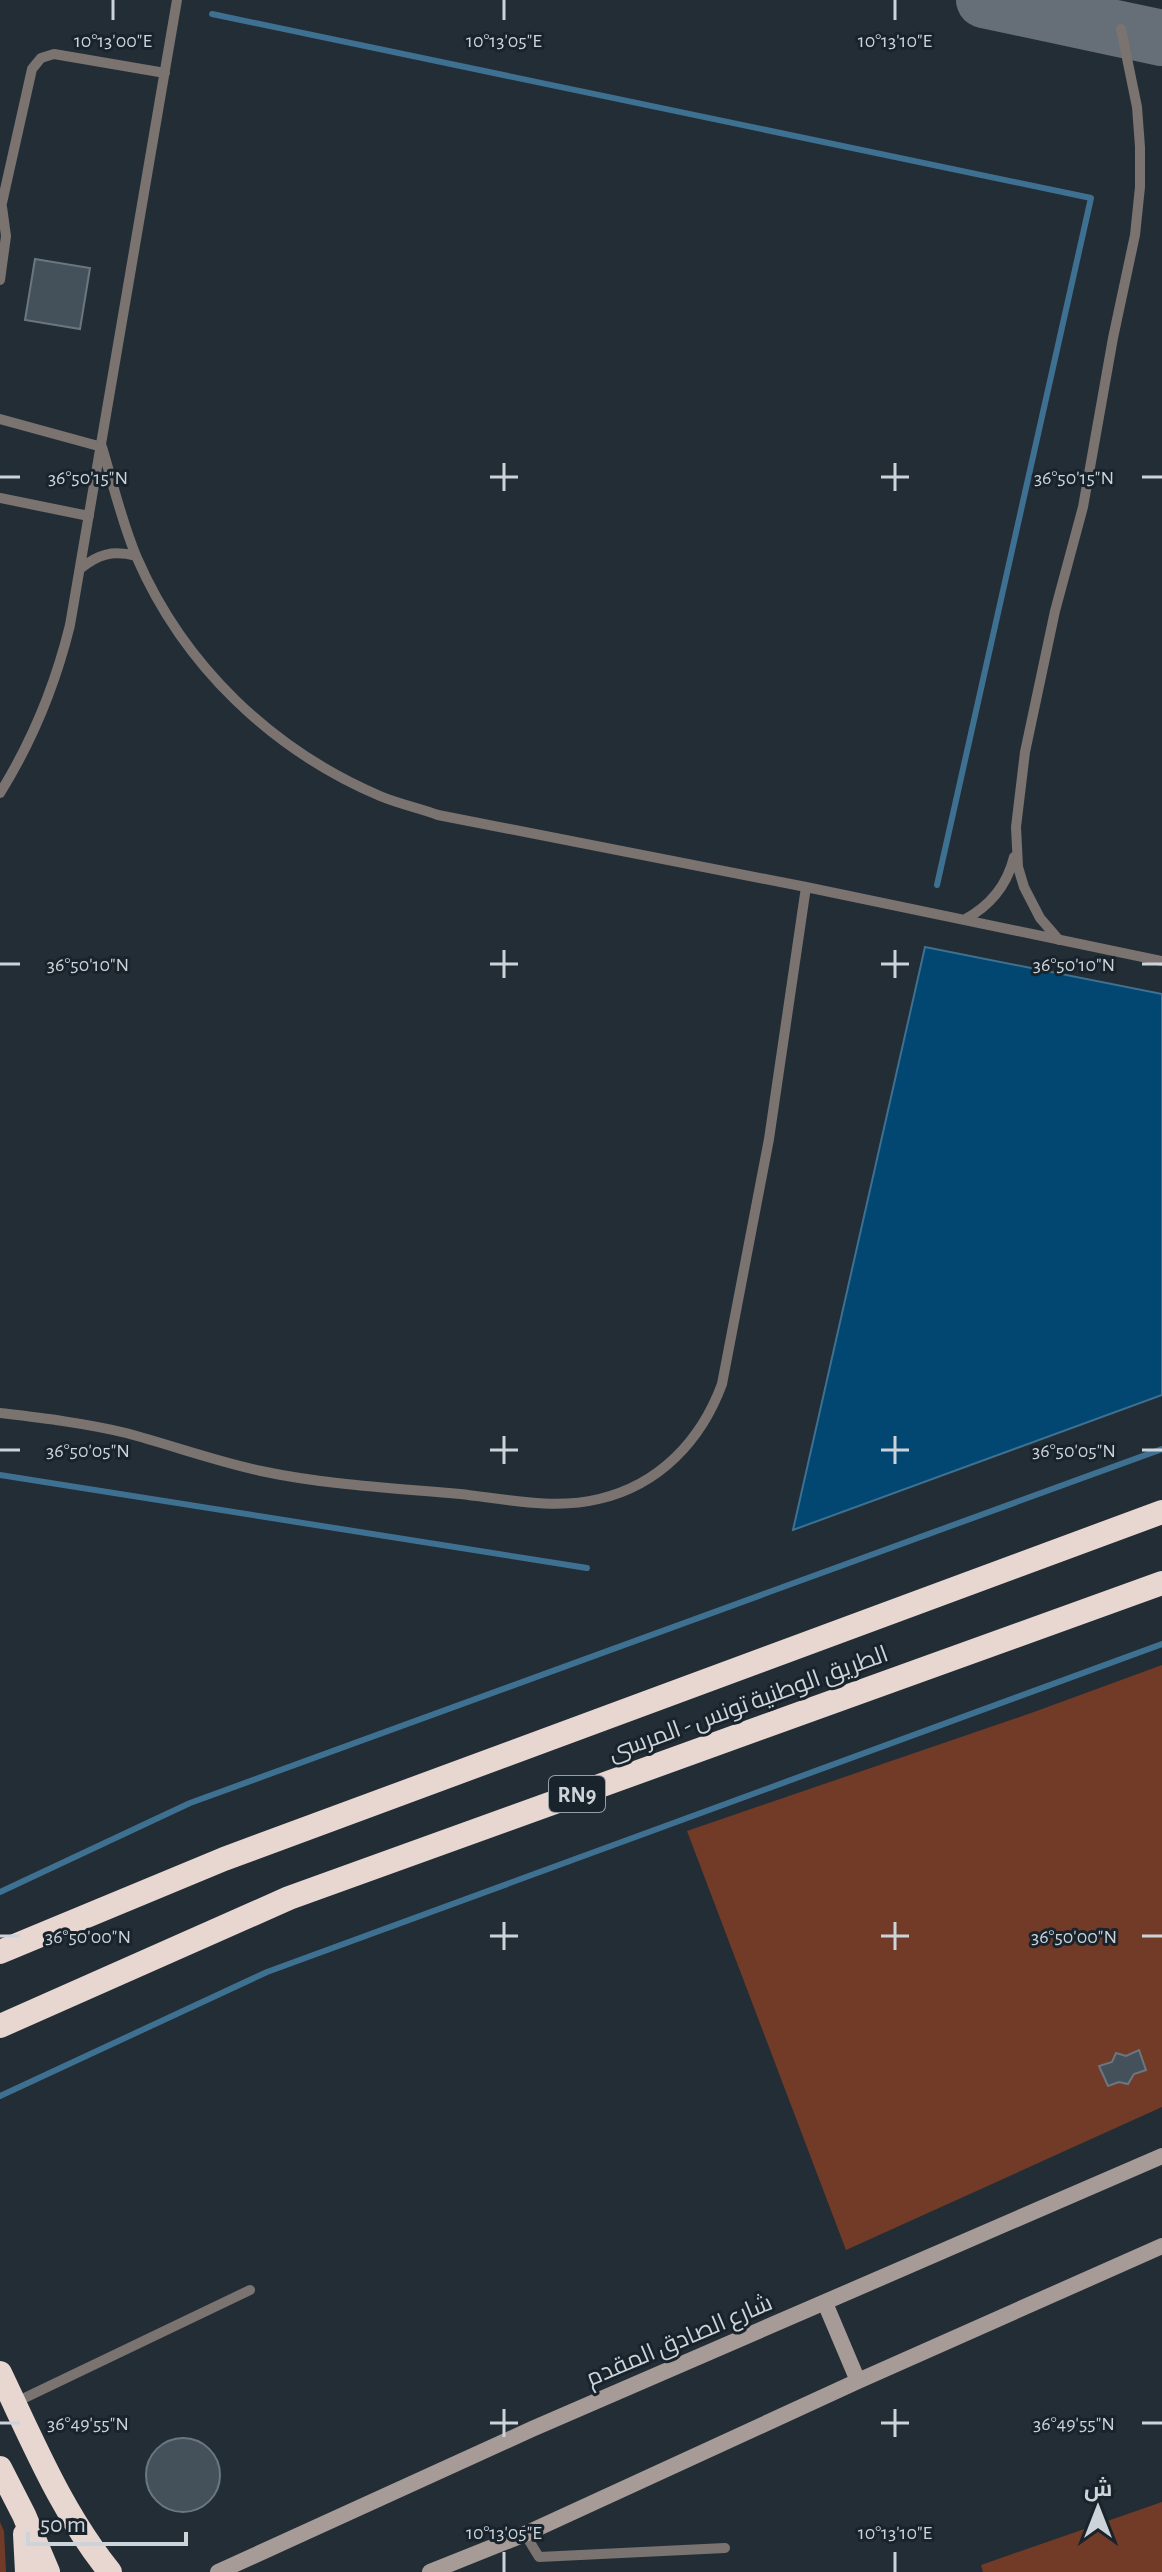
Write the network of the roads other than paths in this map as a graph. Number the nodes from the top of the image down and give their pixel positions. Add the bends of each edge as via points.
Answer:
1 (177, 0) edge
2 (1121, 29) dead end
3 (165, 73) junction
4 (1, 209) edge
5 (0, 280) edge
6 (0, 419) edge
7 (102, 447) junction
8 (0, 498) edge
9 (89, 516) junction
10 (136, 556) junction
11 (80, 569) junction
12 (0, 793) edge
13 (1016, 847) junction
14 (806, 887) junction
15 (964, 920) junction
16 (1059, 940) junction
17 (1162, 961) edge
18 (0, 1413) edge
19 (1162, 1512) edge
20 (1162, 1583) edge
21 (0, 1952) edge
22 (0, 2026) edge
23 (1162, 2156) edge
24 (1162, 2246) edge
25 (250, 2290) dead end
26 (825, 2303) junction
27 (0, 2373) edge
28 (858, 2381) junction
29 (14, 2403) junction
30 (0, 2468) edge
31 (24, 2515) junction
32 (525, 2534) junction
33 (725, 2548) dead end
34 (27, 2572) edge
35 (48, 2572) edge
36 (110, 2572) edge
37 (218, 2572) edge
38 (430, 2572) edge

1 - 3 lane
2 - 13 lane via 1140,147 1135,235 1083,507 1025,752
3 - 4 lane via 54,54 41,58 32,69
3 - 7 lane
4 - 5 lane via 6,236
6 - 7 lane
7 - 9 lane
7 - 10 lane
8 - 9 lane
9 - 11 lane
10 - 11 lane via 106,554
10 - 14 lane via 162,609 225,690 279,740 329,771 382,797 438,815
11 - 12 lane via 49,698
13 - 15 lane via 1001,889
13 - 16 lane via 1033,905
14 - 15 lane
14 - 18 lane via 769,1139 722,1384 705,1423 662,1470 599,1499 554,1504 303,1479 90,1425
15 - 16 lane
16 - 17 lane
19 - 21 highway, الطريق الوطنية تونس - المرسى / RN9 via 224,1859
20 - 22 highway, الطريق الوطنية تونس - المرسى / RN9 via 289,1898
23 - 26 main road, شارع الصادق المقدم
24 - 28 main road
25 - 29 lane
26 - 28 main road
26 - 37 main road, شارع الصادق المقدم
27 - 29 highway
28 - 32 main road
29 - 36 highway via 62,2501
30 - 31 highway
31 - 34 highway
31 - 35 highway
32 - 33 lane via 539,2557
32 - 38 main road

